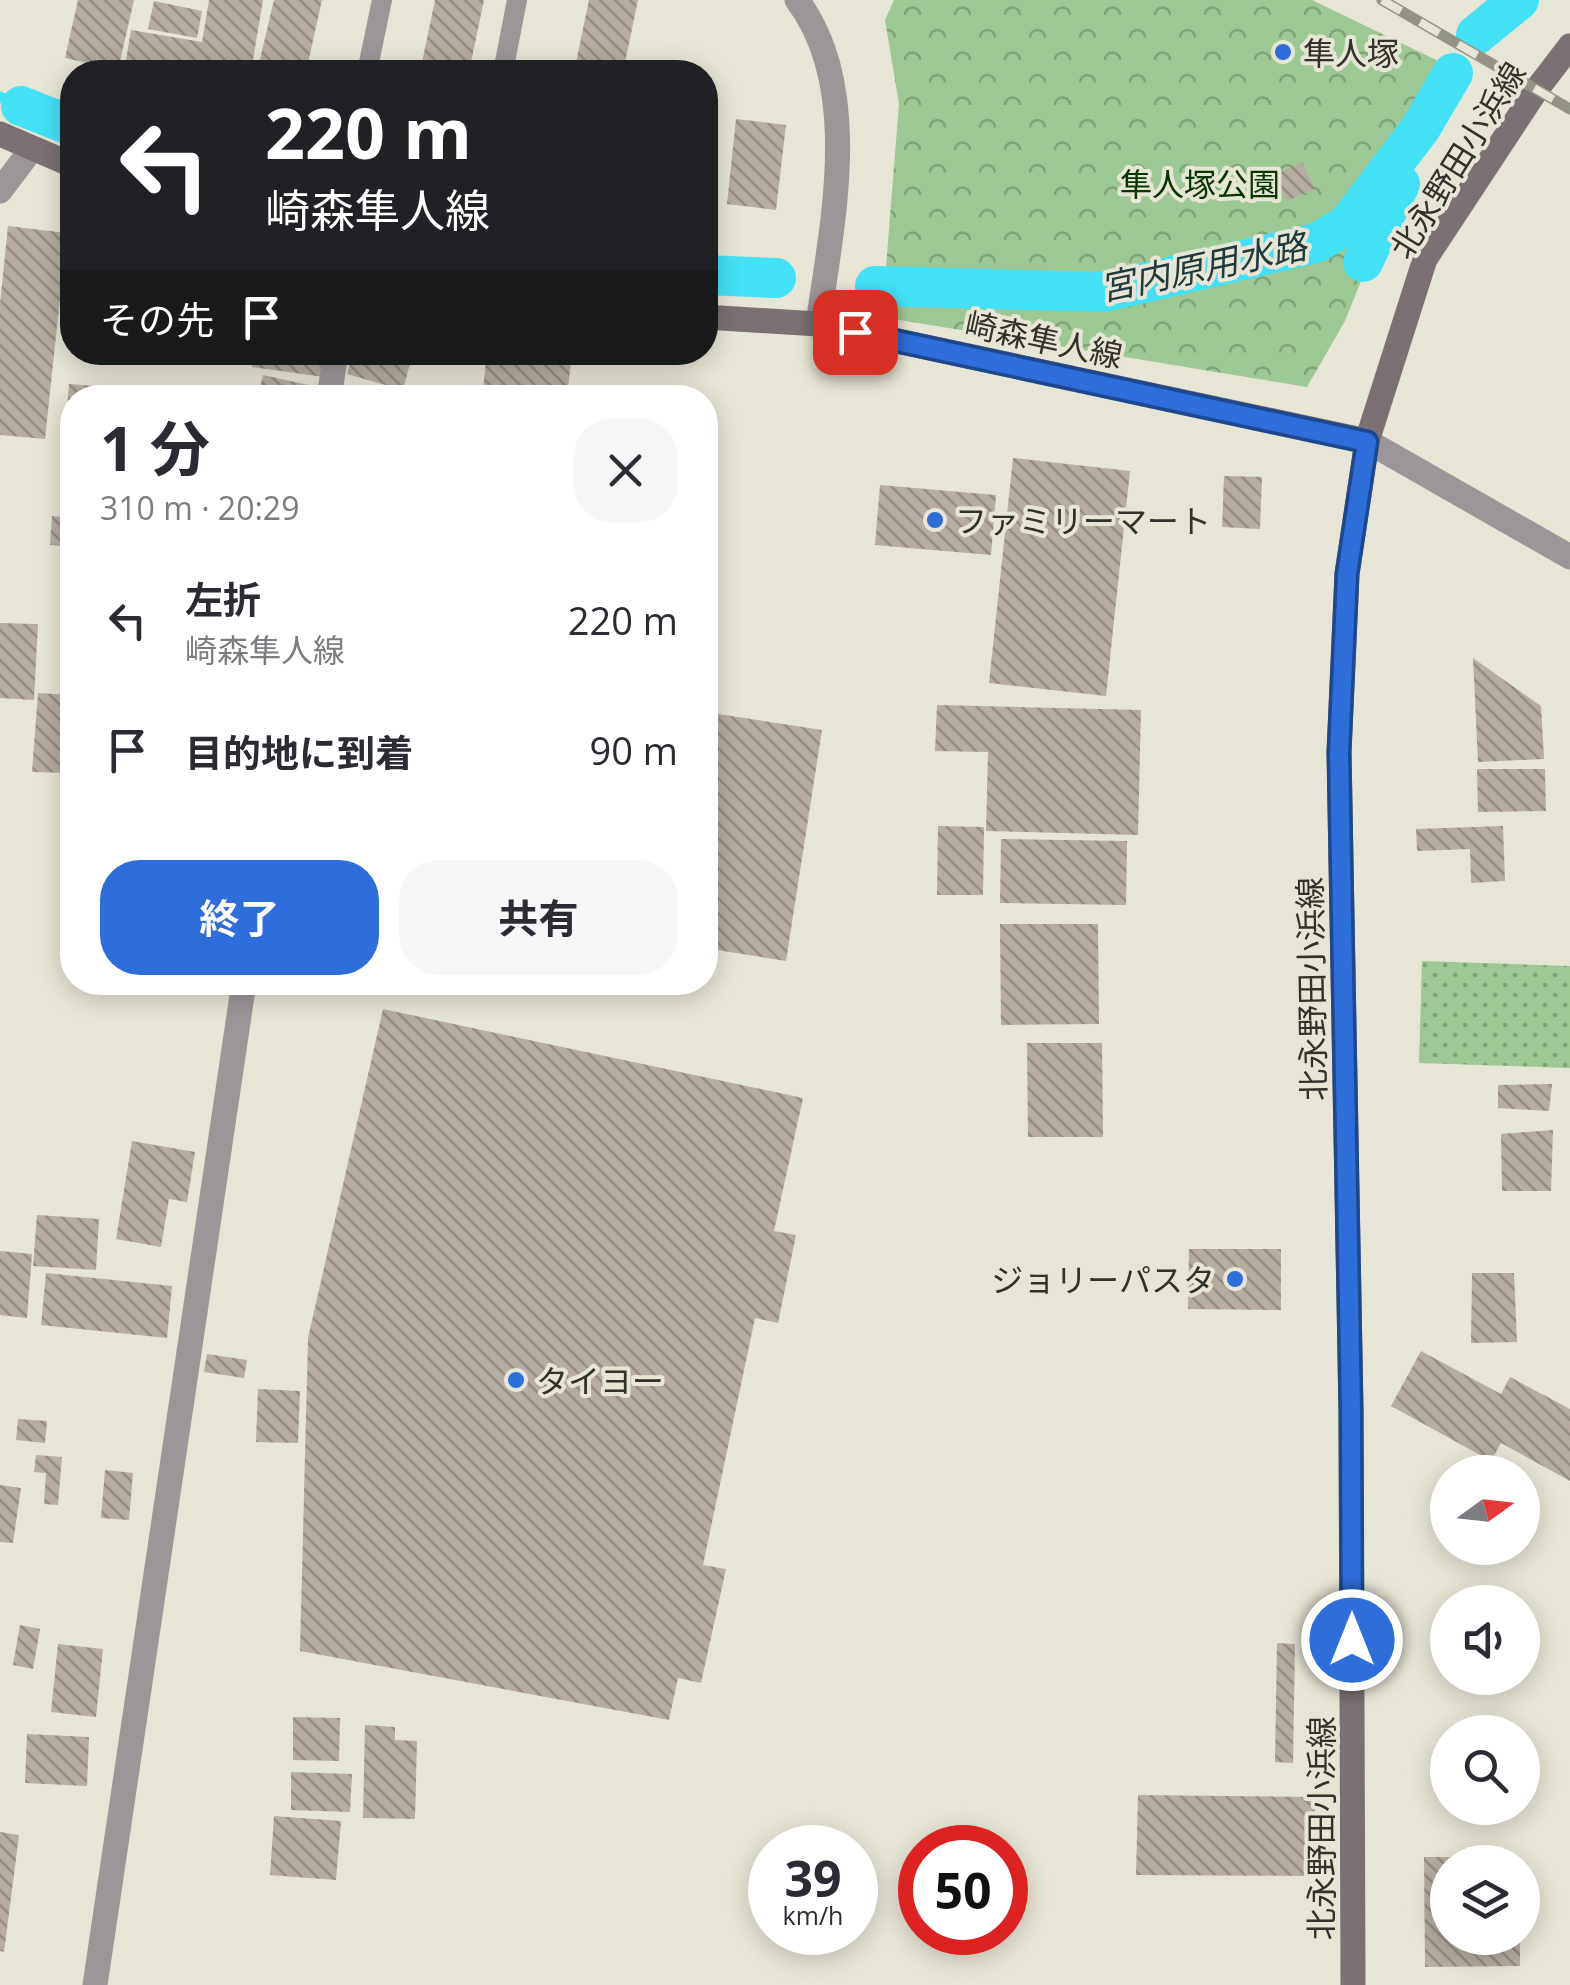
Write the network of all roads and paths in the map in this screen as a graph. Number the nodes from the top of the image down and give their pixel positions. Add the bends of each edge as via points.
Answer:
1 (382, 0) edge
2 (517, 0) edge
3 (798, 0) edge
4 (1570, 46) edge
5 (370, 60) edge
6 (505, 60) edge
7 (0, 134) edge
8 (32, 150) junction
9 (60, 160) edge
10 (0, 191) edge
11 (718, 318) edge
12 (818, 324) junction
13 (1367, 442) junction
14 (1570, 557) edge
15 (242, 995) edge
16 (96, 1985) edge
17 (1353, 1985) edge

1 - 5 lane
2 - 6 lane
3 - 12 street via 831,77 839,170
4 - 13 main road, 北永野田小浜線 via 1426,259
7 - 8 main road
8 - 9 main road
8 - 10 street
11 - 12 main road, 崎森隼人線
12 - 13 main road, 崎森隼人線
13 - 14 street
13 - 17 main road, 北永野田小浜線 via 1347,574 1339,752 1352,1430
15 - 16 street

